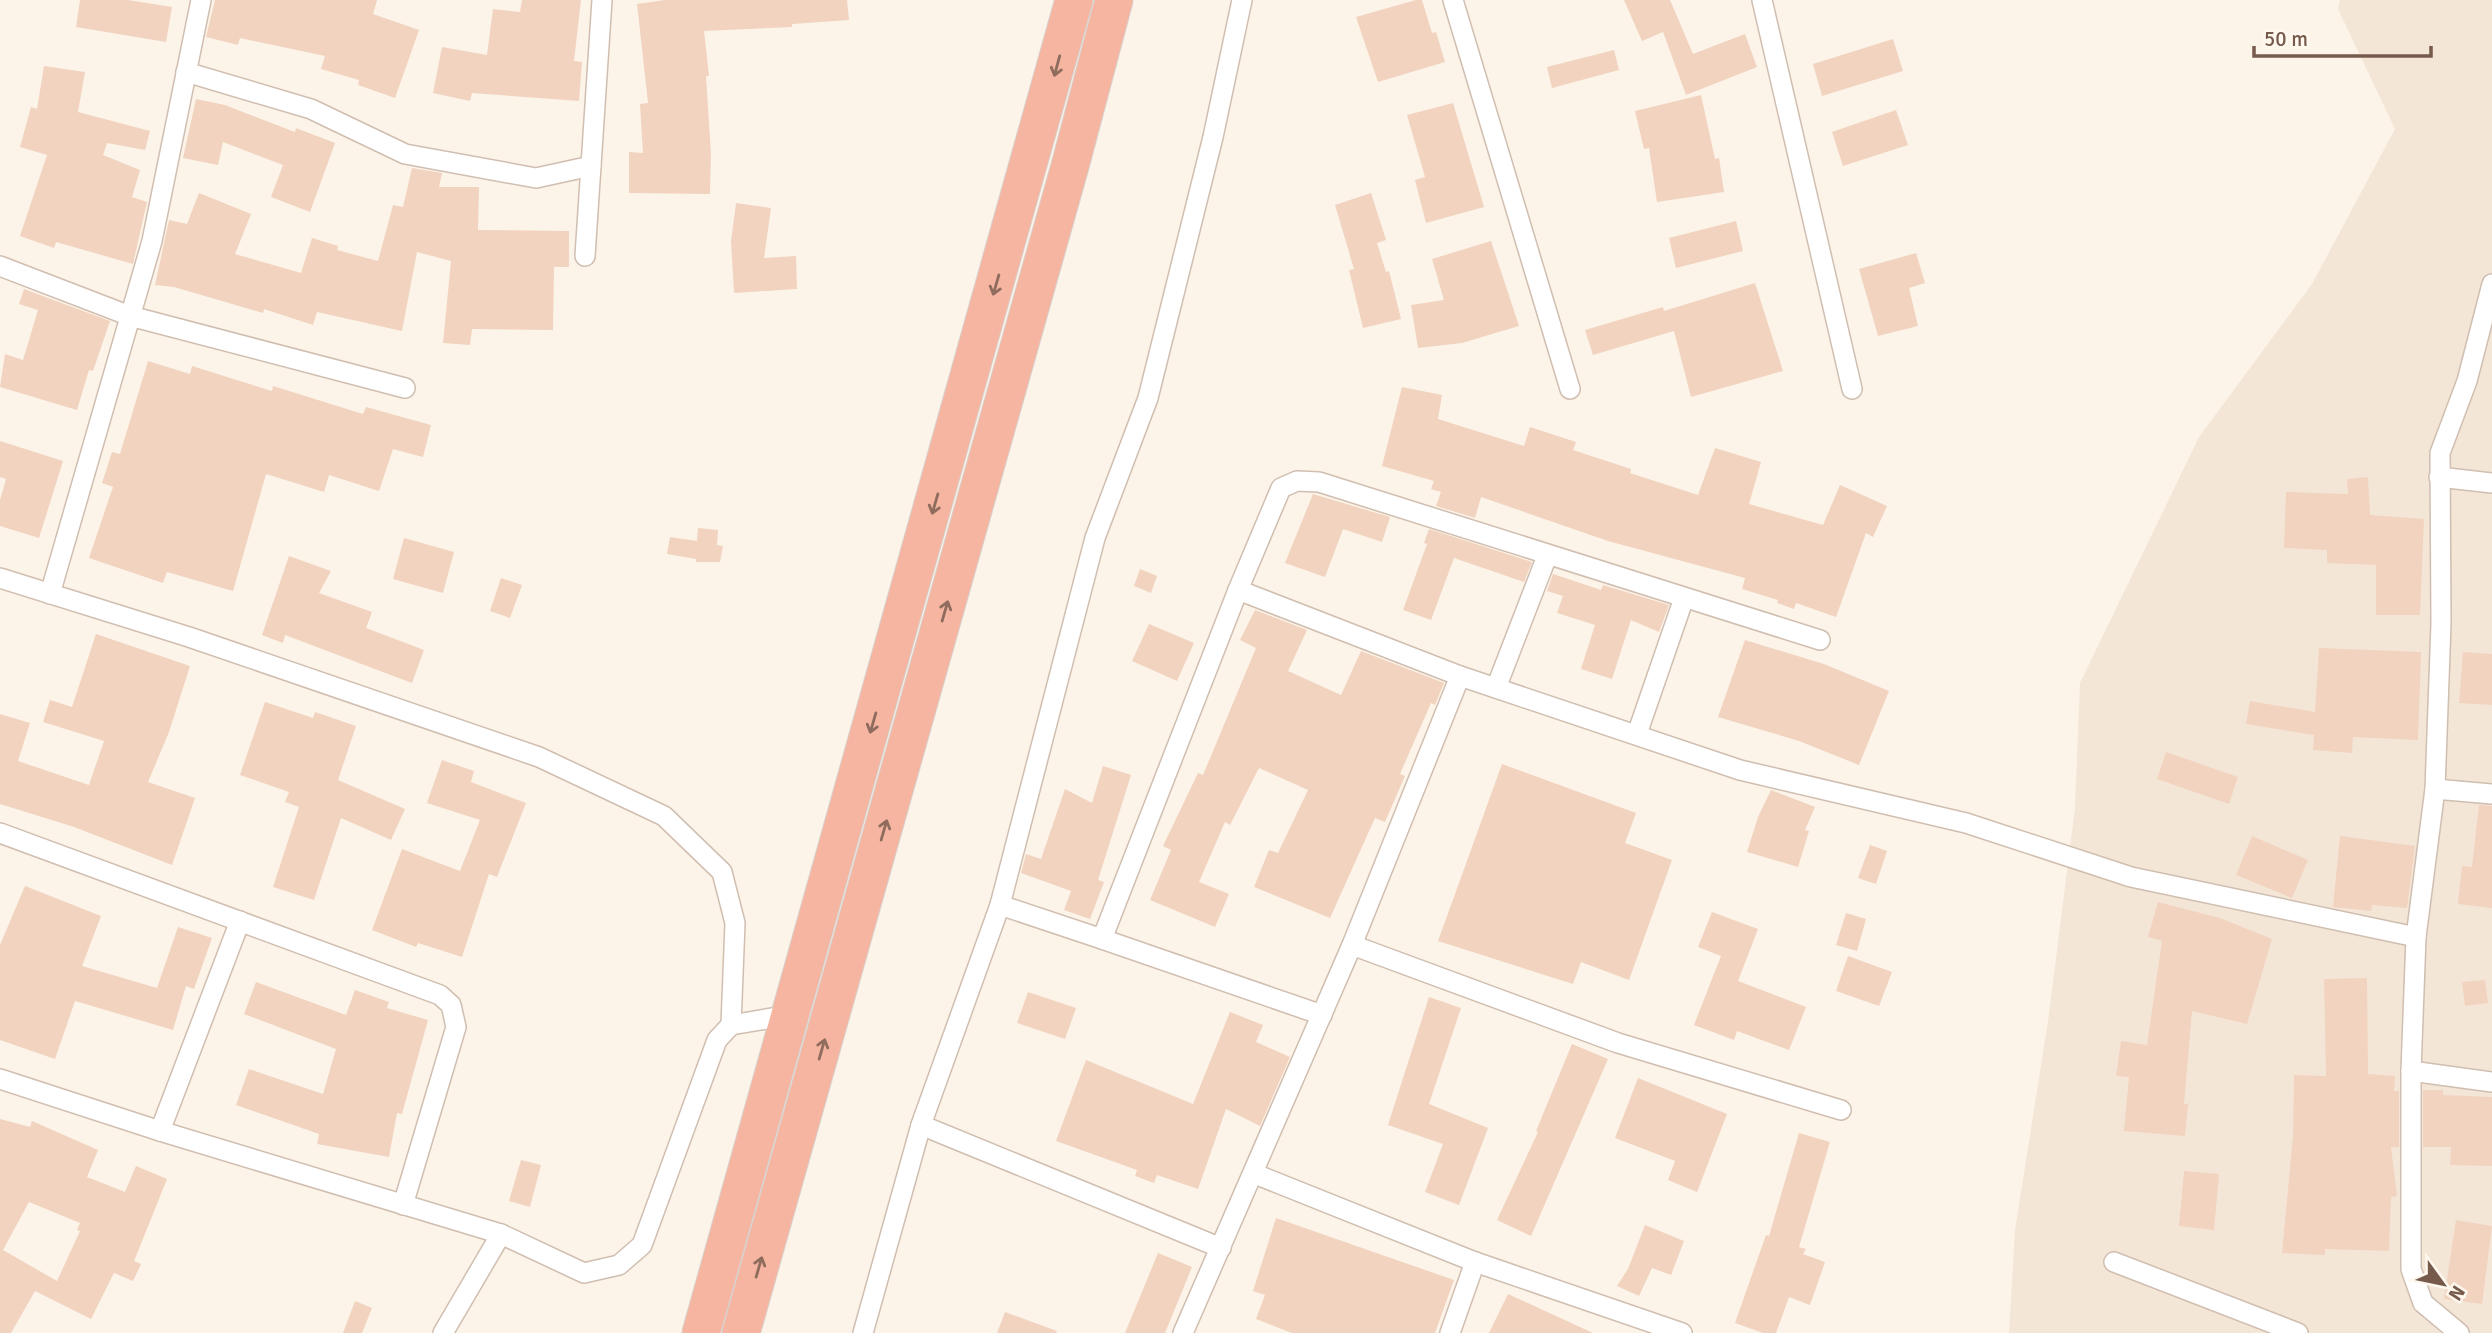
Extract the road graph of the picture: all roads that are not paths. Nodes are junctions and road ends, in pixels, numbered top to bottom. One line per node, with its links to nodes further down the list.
1 (201, 0): 8 (street)
2 (602, 0): 9 (street)
3 (1074, 0): 36 (highway, one-way to 36)
4 (1114, 0): 53 (highway, one-way to 4)
5 (1242, 0): 31 (street)
6 (1452, 0): 15 (street)
7 (1762, 0): 16 (street)
8 (186, 72): 9 (street); 13 (street)
9 (591, 166): 10 (street)
10 (585, 256)
11 (0, 267): 13 (street)
12 (2492, 284): 17 (street)
13 (130, 316): 14 (street); 22 (street)
14 (405, 388)
15 (1570, 389)
16 (1852, 389)
17 (2439, 477): 18 (street); 28 (street)
18 (2492, 482)
19 (1547, 556): 21 (street); 23 (street); 26 (street)
20 (0, 578): 22 (street)
21 (1238, 590): 25 (street); 34 (street)
22 (50, 594): 38 (street)
23 (1684, 598): 24 (street); 27 (street)
24 (1820, 640)
25 (1460, 676): 26 (street); 35 (street)
26 (1496, 688): 27 (street)
27 (1637, 734): 33 (street)
28 (2435, 789): 29 (street); 33 (street)
29 (2492, 794)
30 (0, 833): 32 (street)
31 (1000, 905): 34 (street); 43 (street)
32 (240, 920): 44 (street); 46 (street)
33 (2416, 937): 39 (street)
34 (1102, 939): 37 (street)
35 (1352, 945): 37 (street); 42 (street)
36 (790, 1015): 38 (street); 52 (highway)
37 (1322, 1015): 45 (street)
38 (731, 1025): 47 (street)
39 (2411, 1071): 41 (street); 59 (street)
40 (0, 1079): 44 (street)
41 (2492, 1082)
42 (1841, 1110)
43 (921, 1125): 48 (street); 54 (street)
44 (160, 1131): 46 (street)
45 (1255, 1174): 48 (street); 49 (street)
46 (403, 1205): 47 (street)
47 (501, 1234): 51 (street)
48 (1221, 1248): 55 (street)
49 (1475, 1262): 56 (street); 57 (street)
50 (2114, 1262): 58 (street)
51 (443, 1333)
52 (701, 1333)
53 (741, 1333)
54 (863, 1333)
55 (1183, 1333)
56 (1450, 1333)
57 (1682, 1333)
58 (2298, 1333)
59 (2459, 1333)

